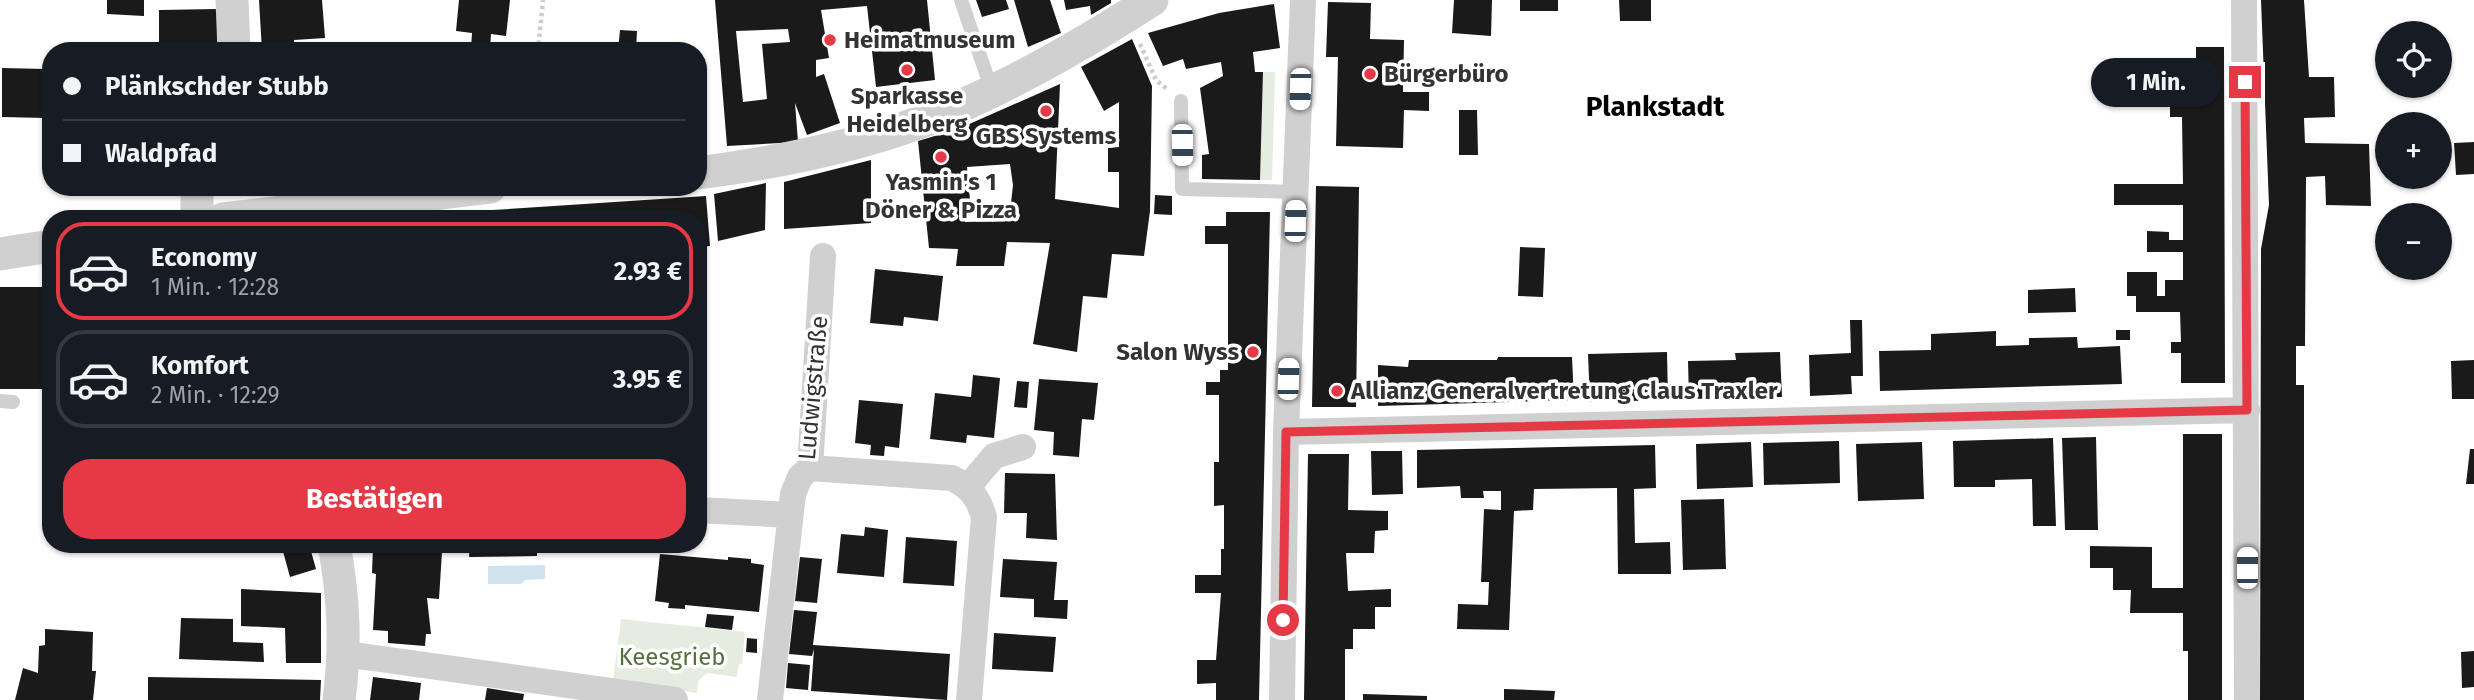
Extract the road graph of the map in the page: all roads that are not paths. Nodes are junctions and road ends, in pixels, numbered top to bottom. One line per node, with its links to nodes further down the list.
1 (232, 0): 6 (street)
2 (961, 0): 7 (lane)
3 (1303, 0): 10 (street)
4 (2245, 0): 16 (street)
5 (1136, 7): 7 (street)
6 (233, 42)
7 (992, 91): 9 (street)
8 (1181, 101): 10 (lane)
9 (707, 171)
10 (1296, 192): 17 (street)
11 (415, 196): 12 (street)
12 (298, 210)
13 (42, 247): 14 (street)
14 (0, 254)
15 (823, 256): 19 (street, Ludwigstraße)
16 (2247, 410): 17 (street); 30 (street)
17 (1286, 432): 29 (street)
18 (1023, 447): 20 (street)
19 (810, 468): 20 (street); 22 (street, Ludwigstraße)
20 (968, 486): 28 (street)
21 (707, 510): 22 (street)
22 (790, 515): 27 (street, Ludwigstraße)
23 (336, 553): 24 (street)
24 (345, 654): 25 (street); 26 (street)
25 (340, 700)
26 (675, 700)
27 (770, 700)
28 (969, 700)
29 (1282, 700)
30 (2247, 700)

